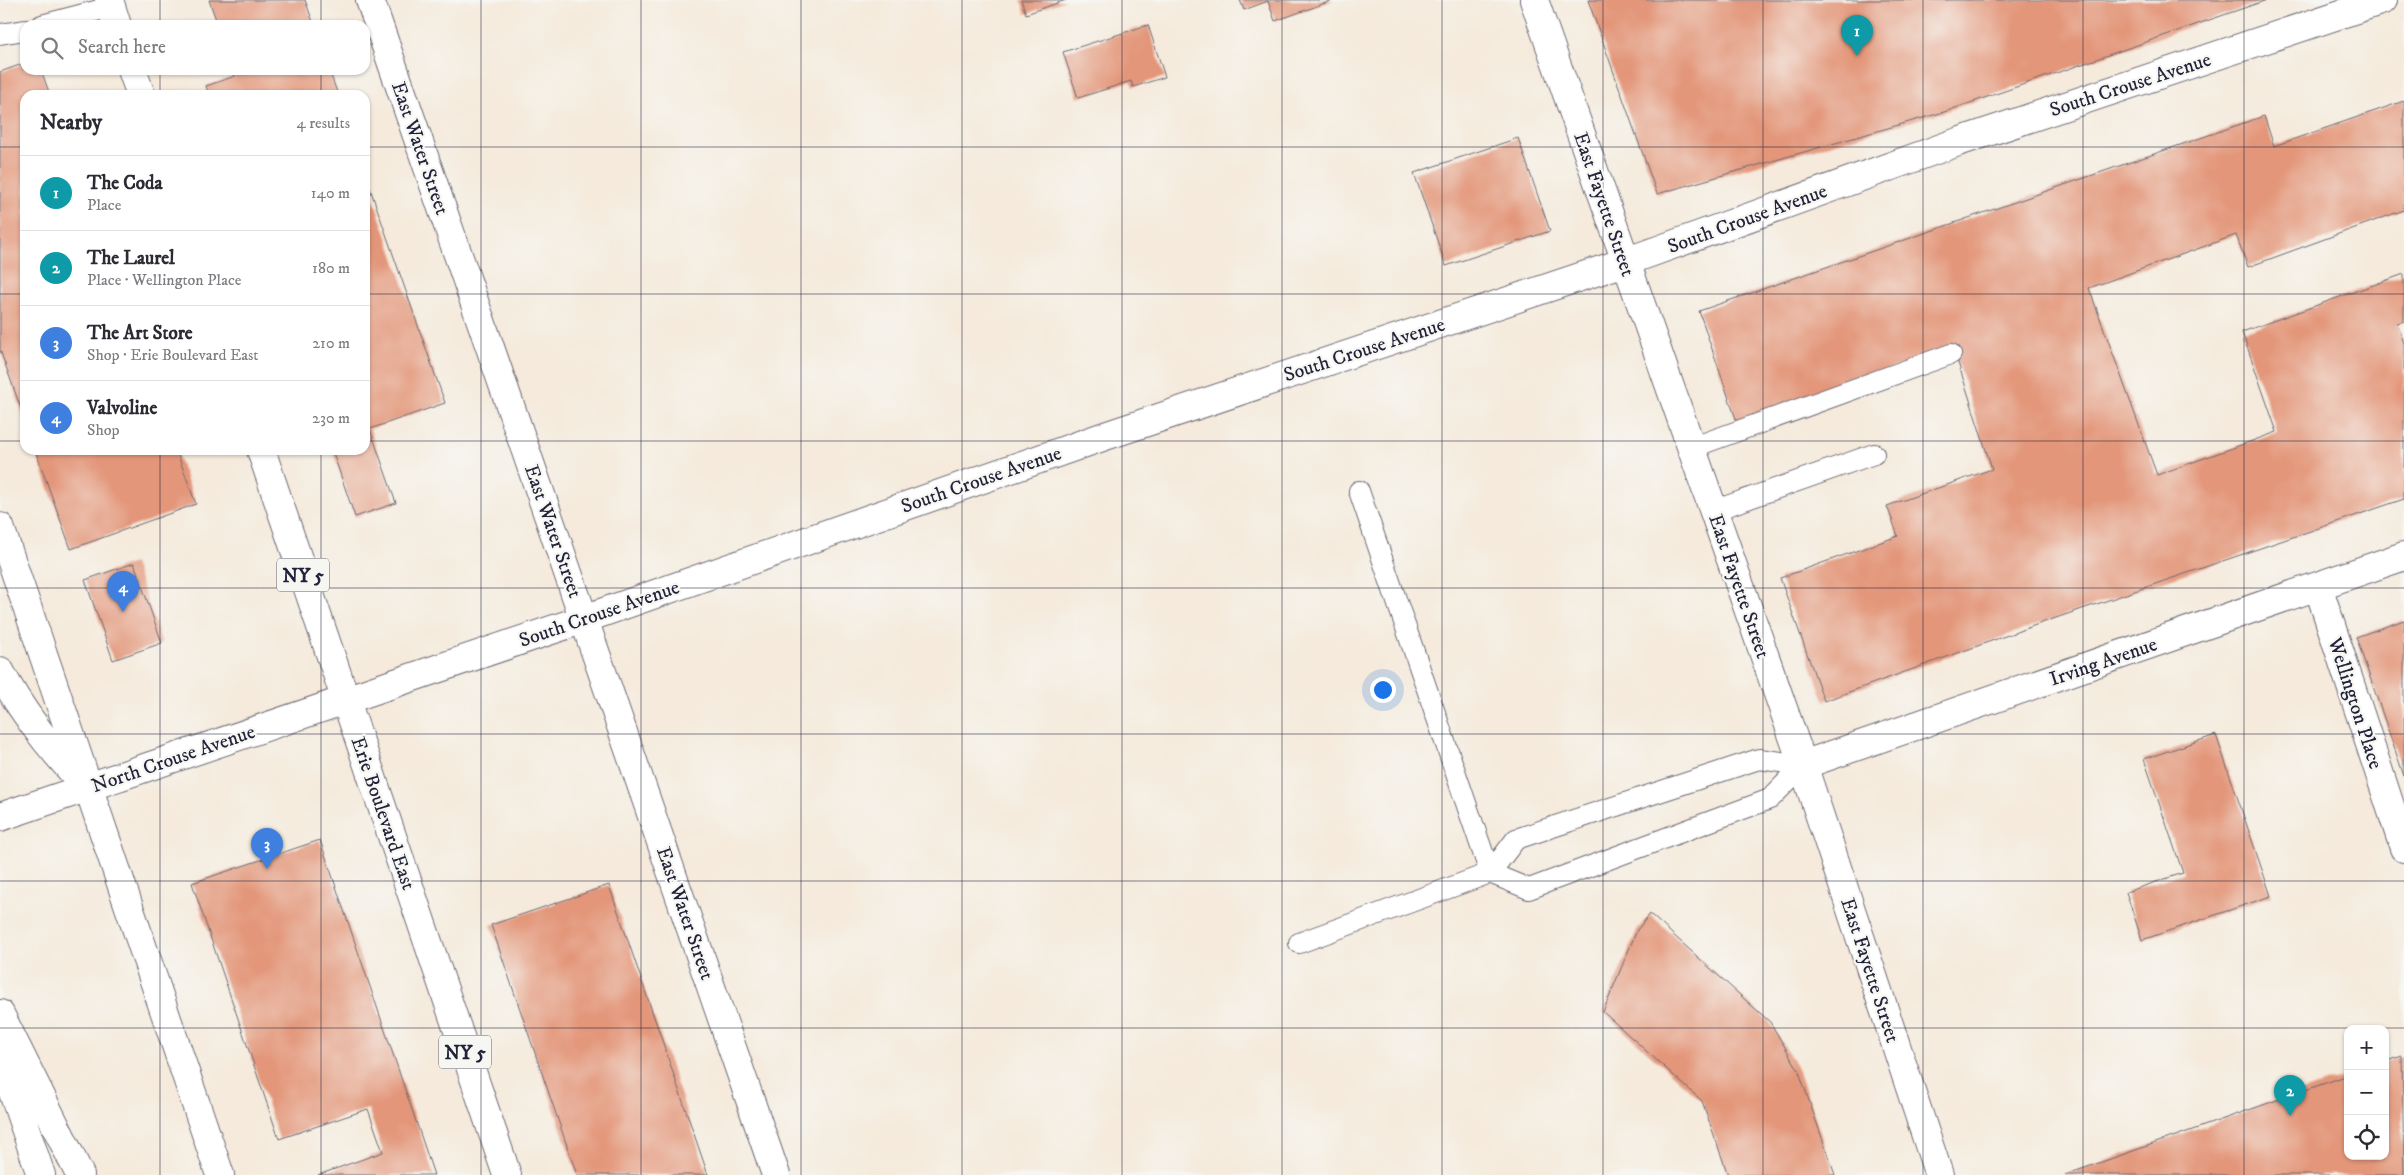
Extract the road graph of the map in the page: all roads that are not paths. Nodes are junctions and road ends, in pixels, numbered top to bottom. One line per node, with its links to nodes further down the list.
1 (370, 0): 20 (main road, East Water Street)
2 (1534, 0): 10 (main road, East Fayette Street)
3 (2383, 0): 10 (main road, South Crouse Avenue)
4 (112, 11): 5 (lane)
5 (67, 20)
6 (20, 31): 7 (lane)
7 (0, 34)
8 (134, 75): 9 (main road)
9 (139, 90)
10 (1625, 262): 12 (main road, East Fayette Street); 20 (main road, South Crouse Avenue)
11 (1951, 354): 12 (lane)
12 (1691, 448): 16 (main road, East Fayette Street)
13 (1874, 454): 16 (lane)
14 (263, 455): 22 (main road, Erie Boulevard East / NY 5)
15 (1360, 491): 27 (lane)
16 (1713, 511): 23 (main road, East Fayette Street)
17 (0, 527): 24 (main road)
18 (2404, 556): 19 (main road, Irving Avenue)
19 (2318, 586): 23 (main road, Irving Avenue); 26 (main road, Wellington Place)
20 (584, 619): 22 (main road, South Crouse Avenue); 35 (main road, East Water Street)
21 (0, 671): 24 (main road)
22 (346, 700): 24 (main road, North Crouse Avenue); 34 (main road, Erie Boulevard East / NY 5)
23 (1803, 765): 27 (lane); 27 (lane); 36 (main road, East Fayette Street)
24 (87, 788): 25 (main road, North Crouse Avenue); 33 (main road)
25 (0, 818)
26 (2404, 848)
27 (1490, 873): 28 (lane)
28 (1299, 943)
29 (0, 1014): 32 (main road)
30 (0, 1054): 31 (main road)
31 (41, 1175)
32 (80, 1175)
33 (220, 1175)
34 (507, 1175)
35 (776, 1175)
36 (1939, 1175)

